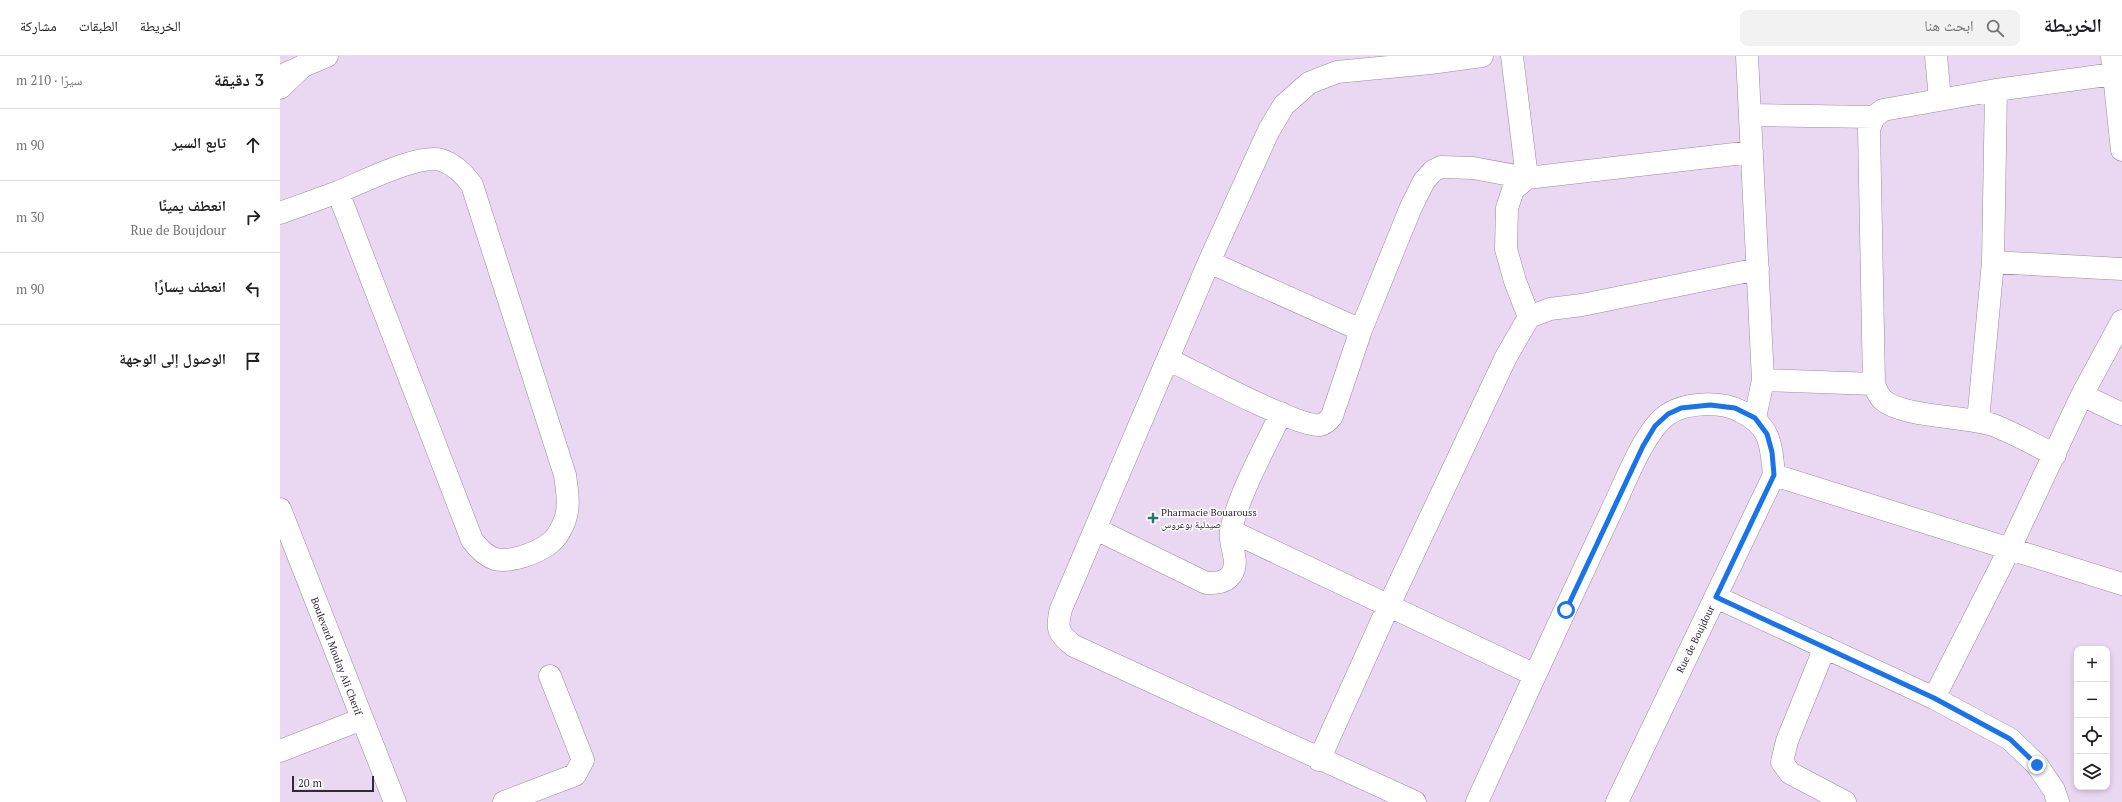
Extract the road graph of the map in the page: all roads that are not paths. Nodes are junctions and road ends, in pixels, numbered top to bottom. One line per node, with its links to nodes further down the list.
1 (327, 56): 6 (street)
2 (1482, 56): 19 (street)
3 (1512, 56): 16 (street)
4 (1747, 56): 12 (street)
5 (1936, 56): 11 (street)
6 (304, 65): 8 (street); 9 (street)
7 (2113, 65): 10 (street); 14 (street)
8 (280, 76)
9 (280, 88)
10 (1996, 90): 11 (street); 20 (street)
11 (1940, 98): 13 (street)
12 (1750, 115): 13 (street); 15 (street)
13 (1874, 117): 28 (street)
14 (2122, 150)
15 (1752, 152): 16 (street); 21 (street)
16 (1527, 178): 23 (street); 25 (street)
17 (338, 192): 17 (street); 18 (street)
18 (280, 213)
19 (1209, 262): 25 (street); 26 (street)
20 (1992, 262): 22 (street); 33 (street)
21 (1758, 269): 23 (street); 27 (street)
22 (2122, 269)
23 (1529, 317): 42 (street)
24 (2122, 321): 29 (street)
25 (1361, 330): 30 (street)
26 (1168, 359): 30 (street); 37 (street)
27 (1763, 380): 28 (street); 32 (street)
28 (1874, 384): 33 (street)
29 (2082, 395): 31 (street); 34 (street)
30 (1281, 413): 38 (street)
31 (2122, 414)
32 (1755, 418): 35 (street); 44 (street)
33 (1978, 421): 34 (street)
34 (2055, 455): 39 (street)
35 (1774, 475): 39 (street); 41 (street, Rue de Boujdour)
36 (280, 509): 47 (street, Boulevard Moulay Ali Cherif)
37 (1096, 529): 38 (street); 49 (street)
38 (1231, 531): 42 (street)
39 (2010, 548): 40 (street); 46 (street)
40 (2122, 584)
41 (1716, 597): 43 (street); 54 (street, Rue de Boujdour)
42 (1389, 605): 44 (street); 49 (street)
43 (1825, 647): 46 (street); 55 (street)
44 (1535, 675): 53 (street)
45 (550, 676): 51 (street)
46 (1934, 698): 56 (street)
47 (362, 719): 48 (street); 50 (street, Boulevard Moulay Ali Cherif)
48 (280, 751)
49 (1319, 760): 52 (street)
50 (396, 802)
51 (504, 802)
52 (1414, 802)
53 (1477, 802)
54 (1617, 802)
55 (1845, 802)
56 (2058, 802)

